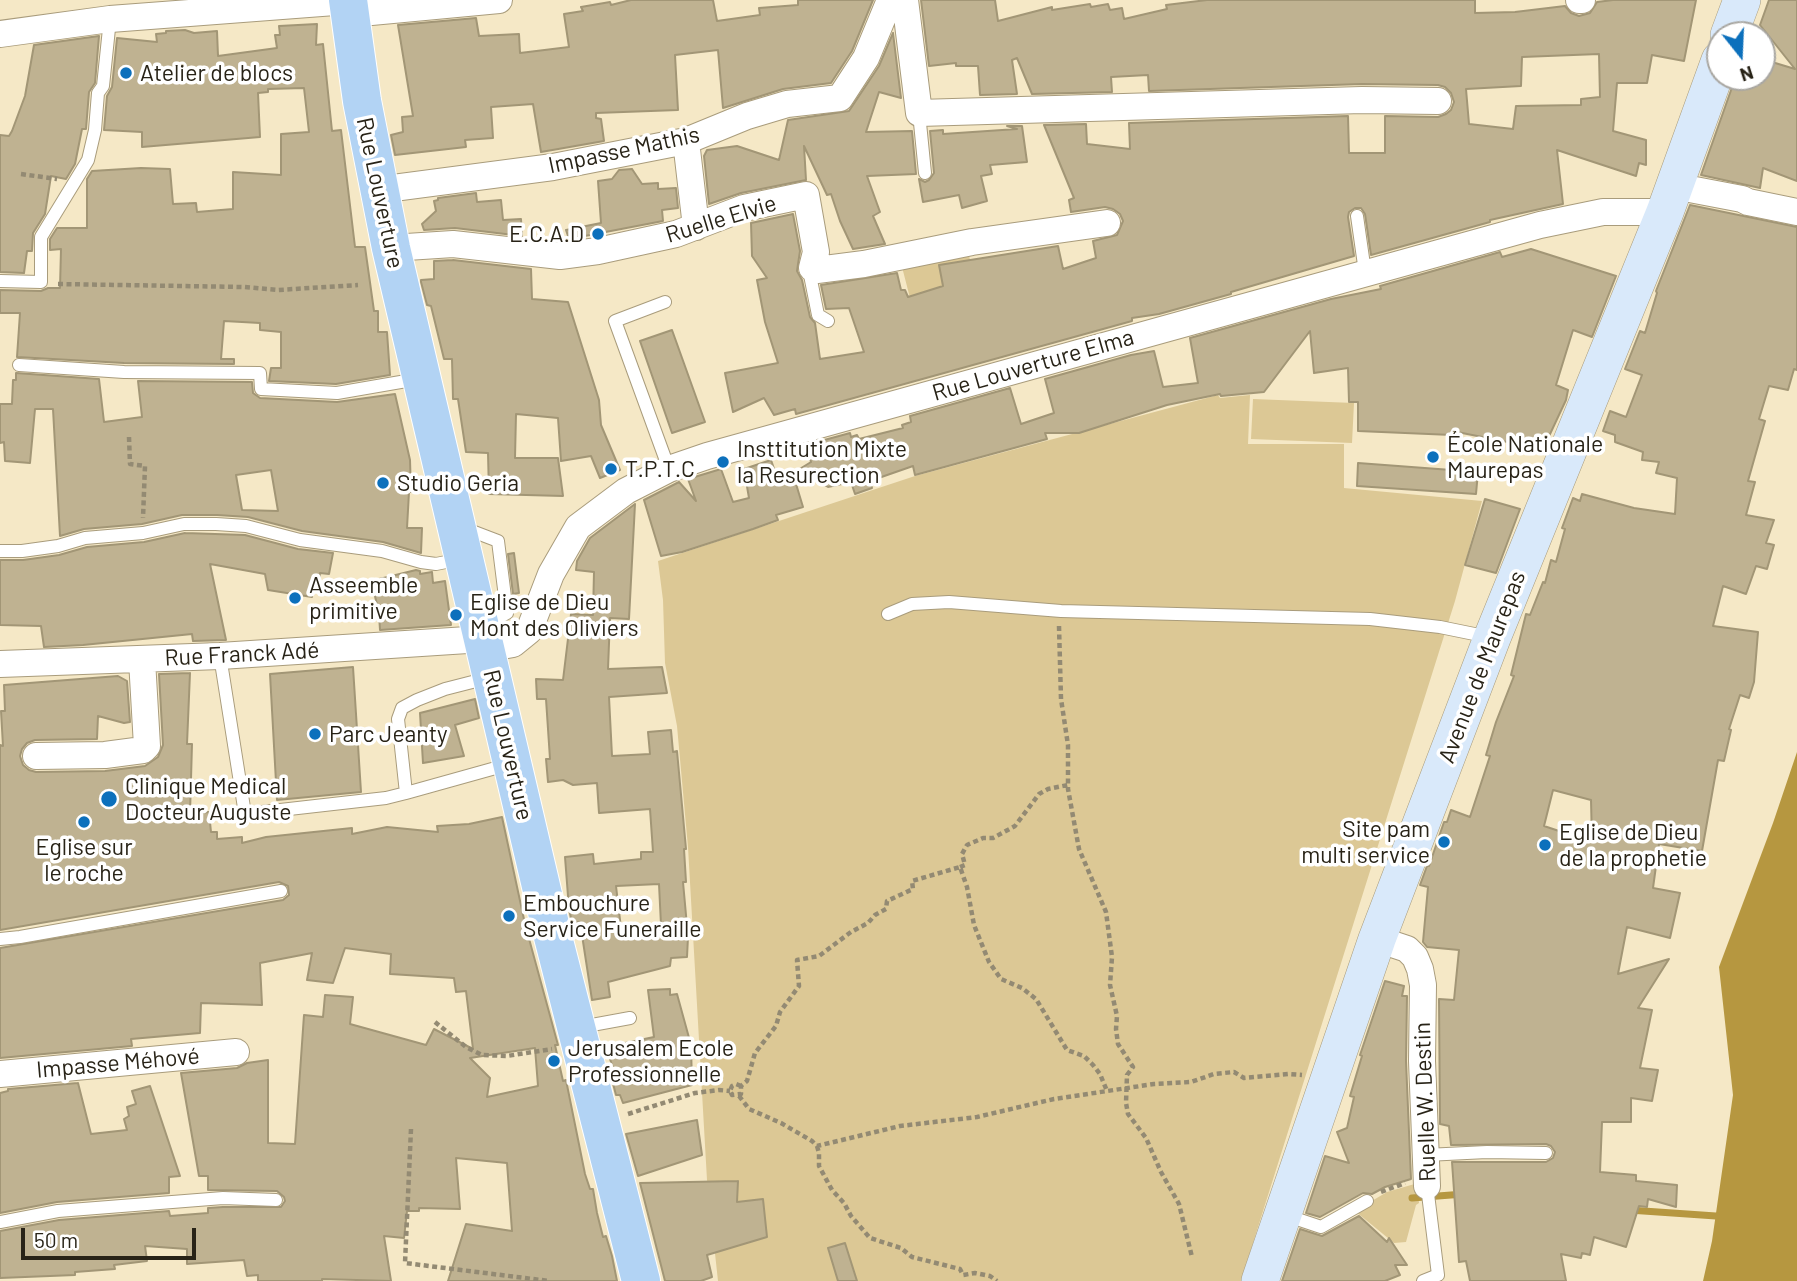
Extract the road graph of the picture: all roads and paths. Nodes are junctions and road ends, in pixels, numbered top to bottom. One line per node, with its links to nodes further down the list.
1 (499, 0): 5 (street)
2 (890, 0): 12 (street, Impasse Mathis)
3 (905, 0): 11 (street)
4 (1740, 0): 7 (street)
5 (349, 5): 6 (street); 16 (main road, Rue Louverture)
6 (110, 19): 8 (street); 15 (lane)
7 (1733, 21)
8 (0, 34)
9 (1709, 91): 17 (street, Avenue de Maurepas)
10 (1438, 101): 11 (street)
11 (919, 113): 13 (lane)
12 (686, 141): 16 (street, Impasse Mathis); 21 (street)
13 (925, 173)
14 (21, 174): 15 (path)
15 (75, 182): 26 (lane)
16 (378, 190): 22 (main road, Rue Louverture)
17 (1669, 199): 18 (street, Rue Louverture Elma); 24 (street, Rue Louverture Elma); 39 (street, Avenue de Maurepas)
18 (1797, 212)
19 (1357, 216): 24 (lane)
20 (1107, 223): 23 (street)
21 (696, 227): 22 (street, Ruelle Elvie); 23 (street, Ruelle Elvie)
22 (391, 248): 31 (main road, Rue Louverture)
23 (813, 268): 29 (lane)
24 (1365, 272): 33 (street, Rue Louverture Elma)
25 (0, 281): 26 (lane)
26 (41, 282): 27 (path)
27 (358, 285)
28 (665, 302): 33 (lane)
29 (828, 321)
30 (19, 365): 31 (lane)
31 (421, 378): 35 (main road, Rue Louverture)
32 (129, 437): 34 (path)
33 (669, 469): 40 (street, Rue Louverture Elma)
34 (143, 533): 35 (lane); 36 (lane)
35 (460, 542): 40 (main road, Rue Louverture)
36 (0, 551)
37 (1061, 611): 38 (lane); 39 (lane); 46 (path)
38 (888, 614)
39 (1492, 638): 51 (street, Avenue de Maurepas)
40 (477, 646): 41 (street, Rue Franck Adé); 45 (main road, Rue Louverture); 47 (lane)
41 (220, 656): 42 (street, Rue Franck Adé); 47 (lane)
42 (142, 660): 43 (street, Rue Franck Adé); 44 (street)
43 (0, 664)
44 (36, 756)
45 (512, 764): 47 (lane); 54 (main road, Rue Louverture)
46 (1068, 785): 48 (path); 59 (path)
47 (406, 793)
48 (960, 867): 58 (path); 61 (path)
49 (281, 891): 50 (lane)
50 (0, 939)
51 (1377, 939): 57 (street, Avenue de Maurepas); 67 (street, Ruelle W. Destin)
52 (630, 1018): 54 (lane)
53 (435, 1022): 54 (path)
54 (579, 1036): 63 (main road, Rue Louverture)
55 (236, 1052): 56 (street, Impasse Méhové)
56 (0, 1074)
57 (1329, 1081): 59 (path); 70 (street, Avenue de Maurepas)
58 (741, 1086): 60 (path); 62 (path)
59 (1126, 1088): 61 (path); 72 (path)
60 (730, 1091): 62 (path); 63 (path)
61 (1107, 1091): 65 (path)
62 (739, 1096): 65 (path)
63 (601, 1123): 75 (main road, Rue Louverture)
64 (411, 1129): 74 (path)
65 (817, 1146): 76 (path)
66 (1546, 1153): 67 (lane)
67 (1427, 1180): 69 (path); 73 (lane, Ruelle W. Destin)
68 (276, 1200): 71 (lane)
69 (1367, 1201): 70 (lane)
70 (1283, 1214): 77 (street, Avenue de Maurepas)
71 (0, 1222)
72 (1192, 1257)
73 (1438, 1278): 78 (lane, Ruelle W. Destin)
74 (549, 1281)
75 (641, 1281)
76 (997, 1281)
77 (1260, 1281)
78 (1423, 1281)

